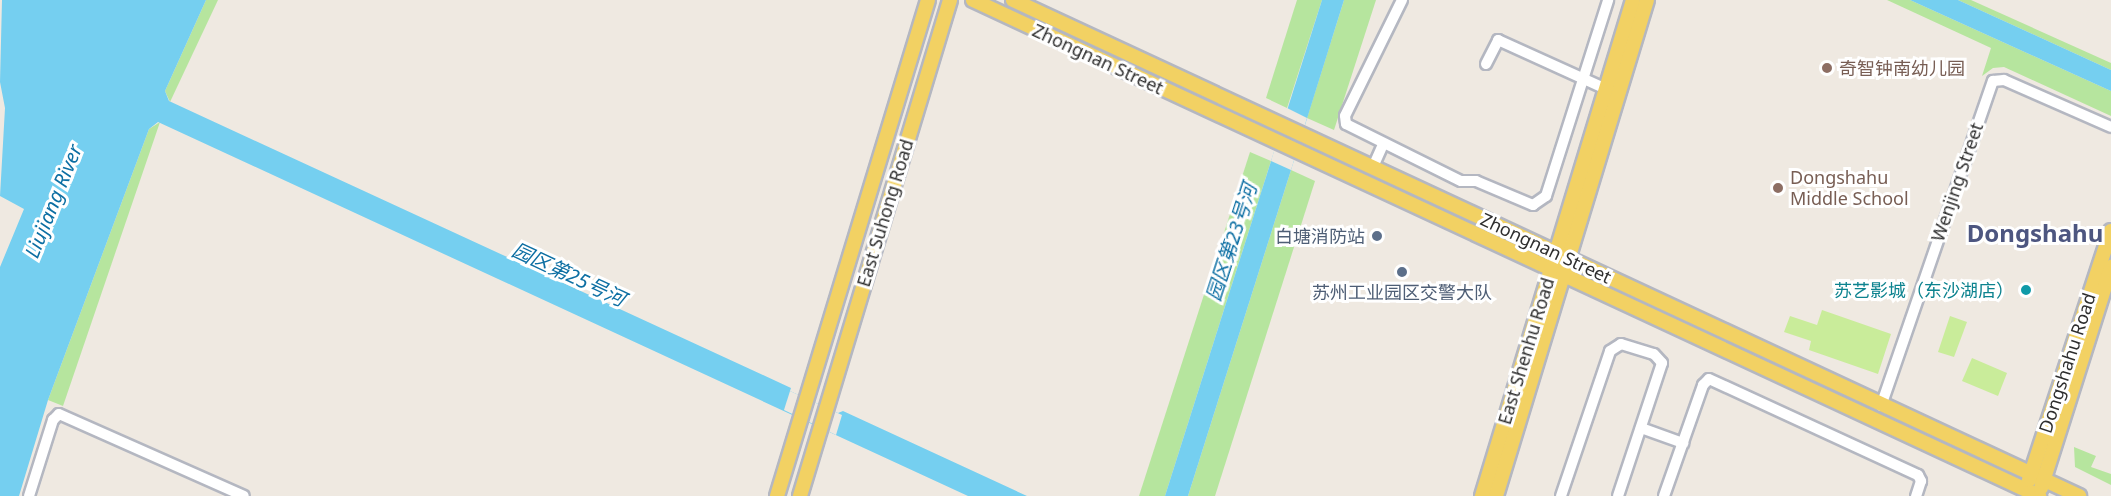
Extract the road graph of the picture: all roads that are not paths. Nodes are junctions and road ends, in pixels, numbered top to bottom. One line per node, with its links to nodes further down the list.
1 (928, 0): 26 (main road, East Suhong Road)
2 (950, 0): 27 (main road, East Suhong Road)
3 (974, 0): 18 (main road, Zhongnan Street)
4 (1013, 0): 14 (main road, Zhongnan Street)
5 (1402, 0): 13 (street)
6 (1608, 0): 10 (street)
7 (1634, 0): 11 (main road, East Shenhu Road)
8 (1647, 0): 16 (main road, East Shenhu Road)
9 (1486, 64): 10 (street)
10 (1581, 80): 11 (street); 13 (street)
11 (1606, 89): 16 (main road, East Shenhu Road)
12 (2111, 127): 19 (street, Wenjing Street)
13 (1383, 145): 14 (street)
14 (1373, 167): 16 (main road, Zhongnan Street)
15 (2111, 231): 22 (main road, Dongshahu Road)
16 (1562, 254): 18 (main road, East Shenhu Road); 19 (main road, Zhongnan Street)
17 (2111, 267): 22 (main road, Dongshahu Road)
18 (1557, 272): 23 (main road, Zhongnan Street); 28 (main road, East Shenhu Road); 29 (main road, East Shenhu Road)
19 (1881, 406): 22 (main road, Zhongnan Street)
20 (1641, 428): 21 (street); 30 (street); 31 (street)
21 (1683, 443): 32 (street); 33 (street)
22 (2037, 477): 23 (main road, Dongshahu Road); 34 (main road, Zhongnan Street)
23 (2033, 495)
24 (28, 496): 25 (street)
25 (244, 496)
26 (777, 496)
27 (800, 496)
28 (1482, 496)
29 (1496, 496)
30 (1560, 496)
31 (1617, 496)
32 (1664, 496)
33 (1916, 496)
34 (2079, 496)

